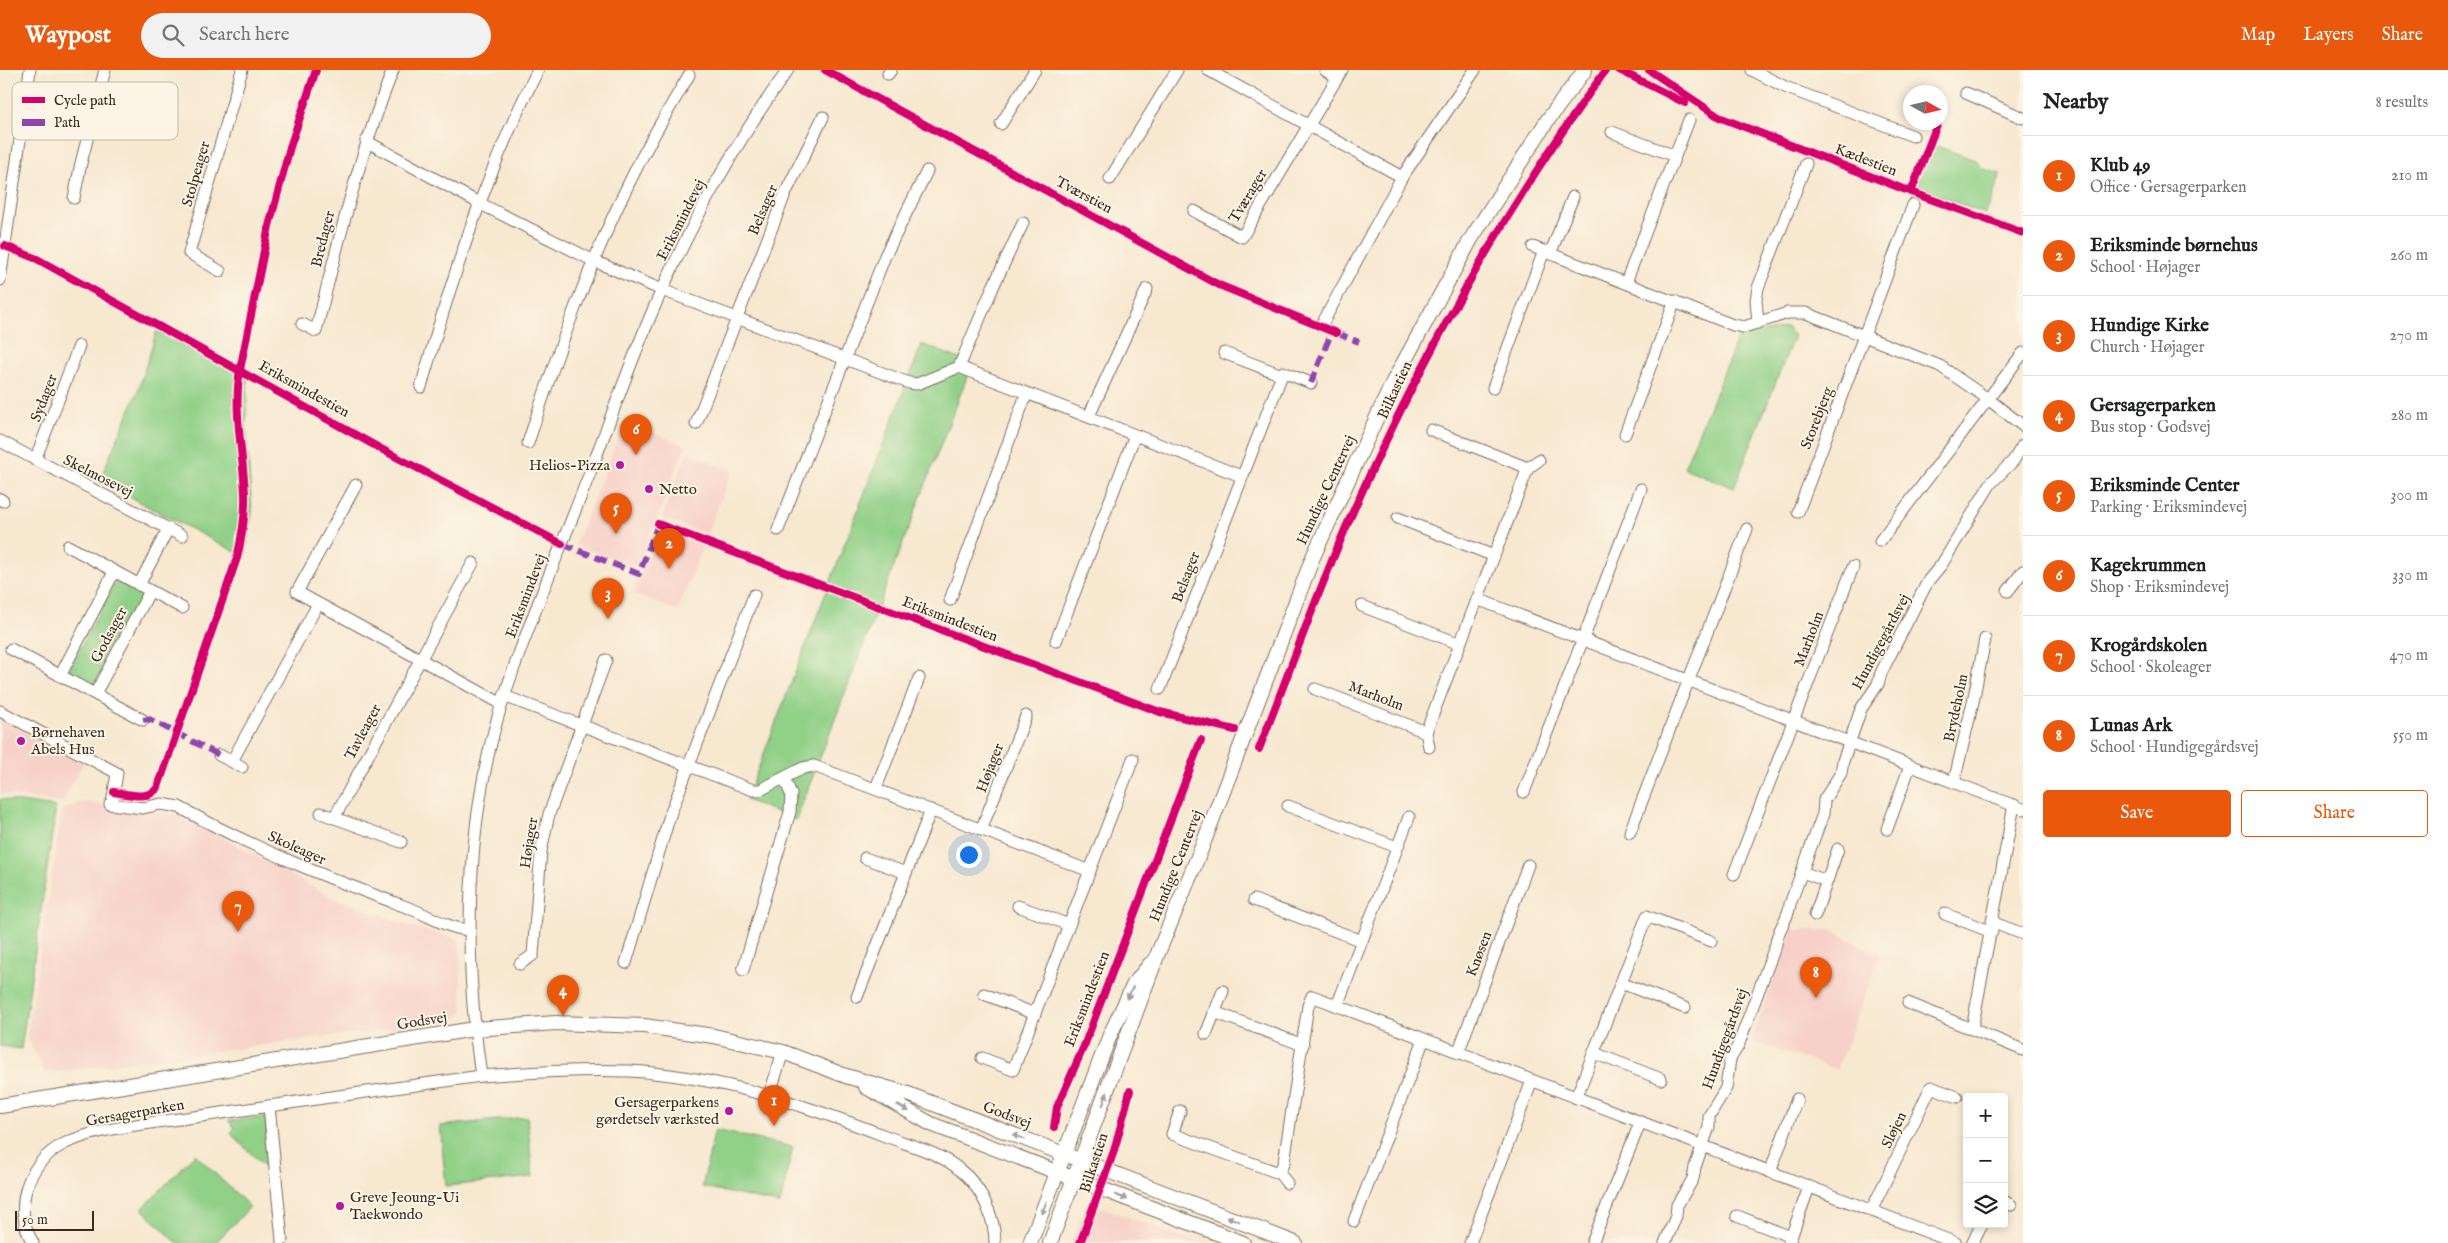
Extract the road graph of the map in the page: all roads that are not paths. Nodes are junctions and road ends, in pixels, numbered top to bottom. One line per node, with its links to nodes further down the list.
1 (242, 70): 39 (street, Stolpeager)
2 (392, 70): 24 (street, Bredager)
3 (538, 70): 33 (street)
4 (788, 70): 43 (street, Eriksmindevej)
5 (1035, 70): 18 (street)
6 (1177, 70): 29 (street)
7 (1208, 70): 19 (street)
8 (1325, 70): 13 (street, Tværager)
9 (1476, 70): 28 (street)
10 (1585, 70): 157 (street, Hundige Centervej)
11 (1752, 70): 21 (street)
12 (689, 74): 38 (street)
13 (1340, 74): 19 (street, Tværager)
14 (1966, 93): 16 (street)
15 (823, 117): 45 (street, Belsager)
16 (2023, 118)
17 (1689, 120): 25 (street)
18 (1001, 124)
19 (1308, 125): 28 (street); 35 (street, Tværager)
20 (1612, 132): 25 (street)
21 (1913, 136)
22 (16, 140): 30 (street)
23 (87, 140): 32 (street)
24 (366, 142): 33 (street); 46 (street, Bredager)
25 (1675, 156): 41 (street)
26 (1806, 164): 47 (street)
27 (926, 171): 53 (street)
28 (1402, 177): 48 (street)
29 (1110, 180)
30 (6, 193): 40 (street)
31 (1572, 197): 37 (street)
32 (74, 198)
33 (479, 203): 38 (street); 57 (street)
34 (1913, 205): 49 (street, Storebjerg)
35 (1194, 212)
36 (1023, 224): 54 (street)
37 (1542, 250): 41 (street); 58 (street)
38 (594, 262): 43 (street); 68 (street)
39 (220, 271)
40 (0, 280)
41 (1626, 282): 44 (street)
42 (1146, 289): 61 (street)
43 (662, 290): 45 (street); 111 (street, Eriksmindevej)
44 (1675, 301): 47 (street); 66 (street)
45 (735, 317): 53 (street); 62 (street, Belsager)
46 (302, 324)
47 (1758, 324): 49 (street)
48 (1321, 326)
49 (1864, 336): 60 (street); 76 (street, Storebjerg)
50 (80, 346): 70 (street, Sydager)
51 (1224, 353): 55 (street)
52 (2023, 353): 60 (street)
53 (846, 360): 54 (street); 80 (street)
54 (959, 368): 59 (street)
55 (1282, 375): 56 (street); 73 (street, Belsager)
56 (1311, 383)
57 (421, 387)
58 (1492, 388)
59 (1026, 395): 61 (street); 94 (street)
60 (1988, 399): 63 (street); 82 (street)
61 (1089, 416): 65 (street)
62 (696, 424)
63 (2023, 426)
64 (1430, 430): 72 (street)
65 (1135, 434): 73 (street); 100 (street)
66 (1625, 434)
67 (0, 441): 70 (street, Skelmosevej)
68 (528, 443)
69 (2023, 445): 118 (street, Hundigegårdsvej)
70 (35, 460): 79 (street, Skelmosevej)
71 (1538, 460): 72 (street)
72 (1528, 468): 84 (street)
73 (1241, 476): 108 (street, Belsager)
74 (356, 484): 95 (street)
75 (1641, 489): 99 (street)
76 (1798, 512)
77 (1398, 518): 84 (street)
78 (1747, 528): 107 (street)
79 (168, 529): 81 (street, Skelmosevej); 89 (street)
80 (778, 530)
81 (182, 536)
82 (1880, 541)
83 (68, 546): 88 (street)
84 (1494, 556): 93 (street)
85 (473, 563): 103 (street, Tavleager)
86 (1853, 567): 115 (street, Marholm)
87 (2023, 571): 91 (street)
88 (114, 572): 89 (street); 105 (street, Godsager)
89 (139, 585): 90 (street)
90 (150, 590): 97 (street); 110 (street, Godsager)
91 (2008, 591)
92 (754, 595): 122 (street)
93 (1477, 599): 99 (street); 101 (street)
94 (950, 600)
95 (318, 604): 103 (street); 120 (street)
96 (1362, 606): 101 (street)
97 (182, 608)
98 (1985, 639): 125 (street, Brydeholm)
99 (1583, 640): 107 (street); 127 (street)
100 (1056, 641)
101 (1460, 644): 117 (street)
102 (11, 649): 105 (street)
103 (419, 660): 111 (street); 133 (street, Tavleager)
104 (606, 660): 116 (street, Højager)
105 (60, 676): 110 (street)
106 (919, 678): 126 (street)
107 (1688, 681): 115 (street); 136 (street)
108 (1160, 689)
109 (1315, 689): 117 (street, Marholm)
110 (94, 694): 114 (street)
111 (503, 700): 116 (street); 153 (street, Eriksmindevej)
112 (0, 711): 153 (street, Skoleager)
113 (1026, 716): 135 (street, Højager)
114 (143, 720)
115 (1793, 722): 118 (street); 145 (street, Marholm)
116 (581, 724): 122 (street); 159 (street, Højager)
117 (1426, 732): 119 (street)
118 (1849, 743): 123 (street); 143 (street, Hundigegårdsvej)
119 (1429, 747)
120 (219, 755)
121 (1133, 759): 142 (street)
122 (688, 766): 124 (street); 158 (street)
123 (1910, 766): 125 (street); 134 (street)
124 (784, 778): 126 (street); 160 (street)
125 (1954, 782): 129 (street)
126 (876, 788): 130 (street)
127 (1524, 792)
128 (1288, 806): 138 (street)
129 (2019, 807): 152 (street)
130 (931, 810): 135 (street); 144 (street)
131 (321, 813): 133 (street)
132 (1409, 817): 138 (street)
133 (334, 818): 137 (street)
134 (1887, 829)
135 (981, 830): 142 (street)
136 (1630, 832)
137 (401, 842)
138 (1397, 847): 155 (street)
139 (1838, 849): 146 (street)
140 (865, 858): 144 (street)
141 (1528, 865): 177 (street, Knøsen)
142 (1090, 871): 151 (street)
143 (1802, 872): 146 (street); 192 (street, Hundigegårdsvej)
144 (906, 873): 164 (street)
145 (1734, 874)
146 (1827, 881): 150 (street)
147 (1254, 900): 155 (street)
148 (1018, 906): 151 (street)
149 (1945, 914): 152 (street)
150 (1815, 915)
151 (1069, 925): 169 (street)
152 (1993, 927): 154 (street); 171 (street)
153 (469, 930): 170 (street, Eriksmindevej)
154 (2023, 934)
155 (1362, 941): 166 (street)
156 (1711, 941): 161 (street)
157 (1158, 953): 193 (street, Hundige Centervej, one-way to 193); 194 (street, Hundige Centervej, one-way to 157)
158 (626, 963)
159 (520, 964)
160 (743, 970)
161 (1621, 983): 167 (street); 178 (street)
162 (1223, 991): 168 (street)
163 (984, 994): 169 (street)
164 (857, 997)
165 (1908, 1003): 171 (street)
166 (1337, 1006): 173 (street); 174 (street)
167 (1685, 1008)
168 (1214, 1012): 172 (street); 174 (street)
169 (1035, 1014): 179 (street)
170 (474, 1029): 176 (street, Godsvej); 180 (street); 188 (street, Godsvej)
171 (1972, 1029): 175 (street)
172 (1206, 1034)
173 (1424, 1039): 177 (street); 203 (street)
174 (1303, 1045): 197 (street)
175 (2023, 1050)
176 (783, 1052): 181 (street, Godsvej); 184 (street)
177 (1458, 1053): 183 (street)
178 (1594, 1053): 182 (street); 186 (street)
179 (982, 1058)
180 (481, 1076): 184 (street, Gersagerparken); 189 (street, Gersagerparken)
181 (846, 1076): 193 (street, Godsvej, one-way to 181); 196 (street, Godsvej, one-way to 196)
182 (1661, 1079)
183 (1532, 1081): 186 (street); 213 (street)
184 (769, 1096): 208 (street, Gersagerparken)
185 (1957, 1097): 201 (street, Sløjen)
186 (1576, 1098): 191 (street)
187 (1797, 1099): 195 (street)
188 (0, 1106)
189 (268, 1106): 205 (street); 207 (street, Gersagerparken)
190 (1180, 1111): 197 (street)
191 (1640, 1123): 192 (street); 214 (street)
192 (1702, 1147): 195 (street); 215 (street, Hundigegårdsvej)
193 (1064, 1154): 194 (street, Godsvej); 196 (street, Hundige Centervej)
194 (1082, 1161): 198 (street, Hundige Centervej); 212 (street, Godsvej, one-way to 194)
195 (1770, 1172): 200 (street)
196 (1058, 1173): 198 (street, Godsvej); 209 (street, Hundige Centervej, one-way to 209)
197 (1280, 1173): 199 (street)
198 (1075, 1179): 210 (street, Hundige Centervej); 211 (street, Godsvej, one-way to 211)
199 (1287, 1183)
200 (1809, 1187): 201 (street); 206 (street)
201 (1871, 1211): 216 (street)
202 (1737, 1216): 206 (street)
203 (1354, 1221)
204 (1980, 1228): 217 (street)
205 (282, 1240)
206 (1790, 1240)
207 (33, 1243)
208 (994, 1243)
209 (1030, 1243)
210 (1050, 1243)
211 (1243, 1243)
212 (1295, 1243)
213 (1470, 1243)
214 (1592, 1243)
215 (1666, 1243)
216 (1956, 1243)
217 (1972, 1243)

